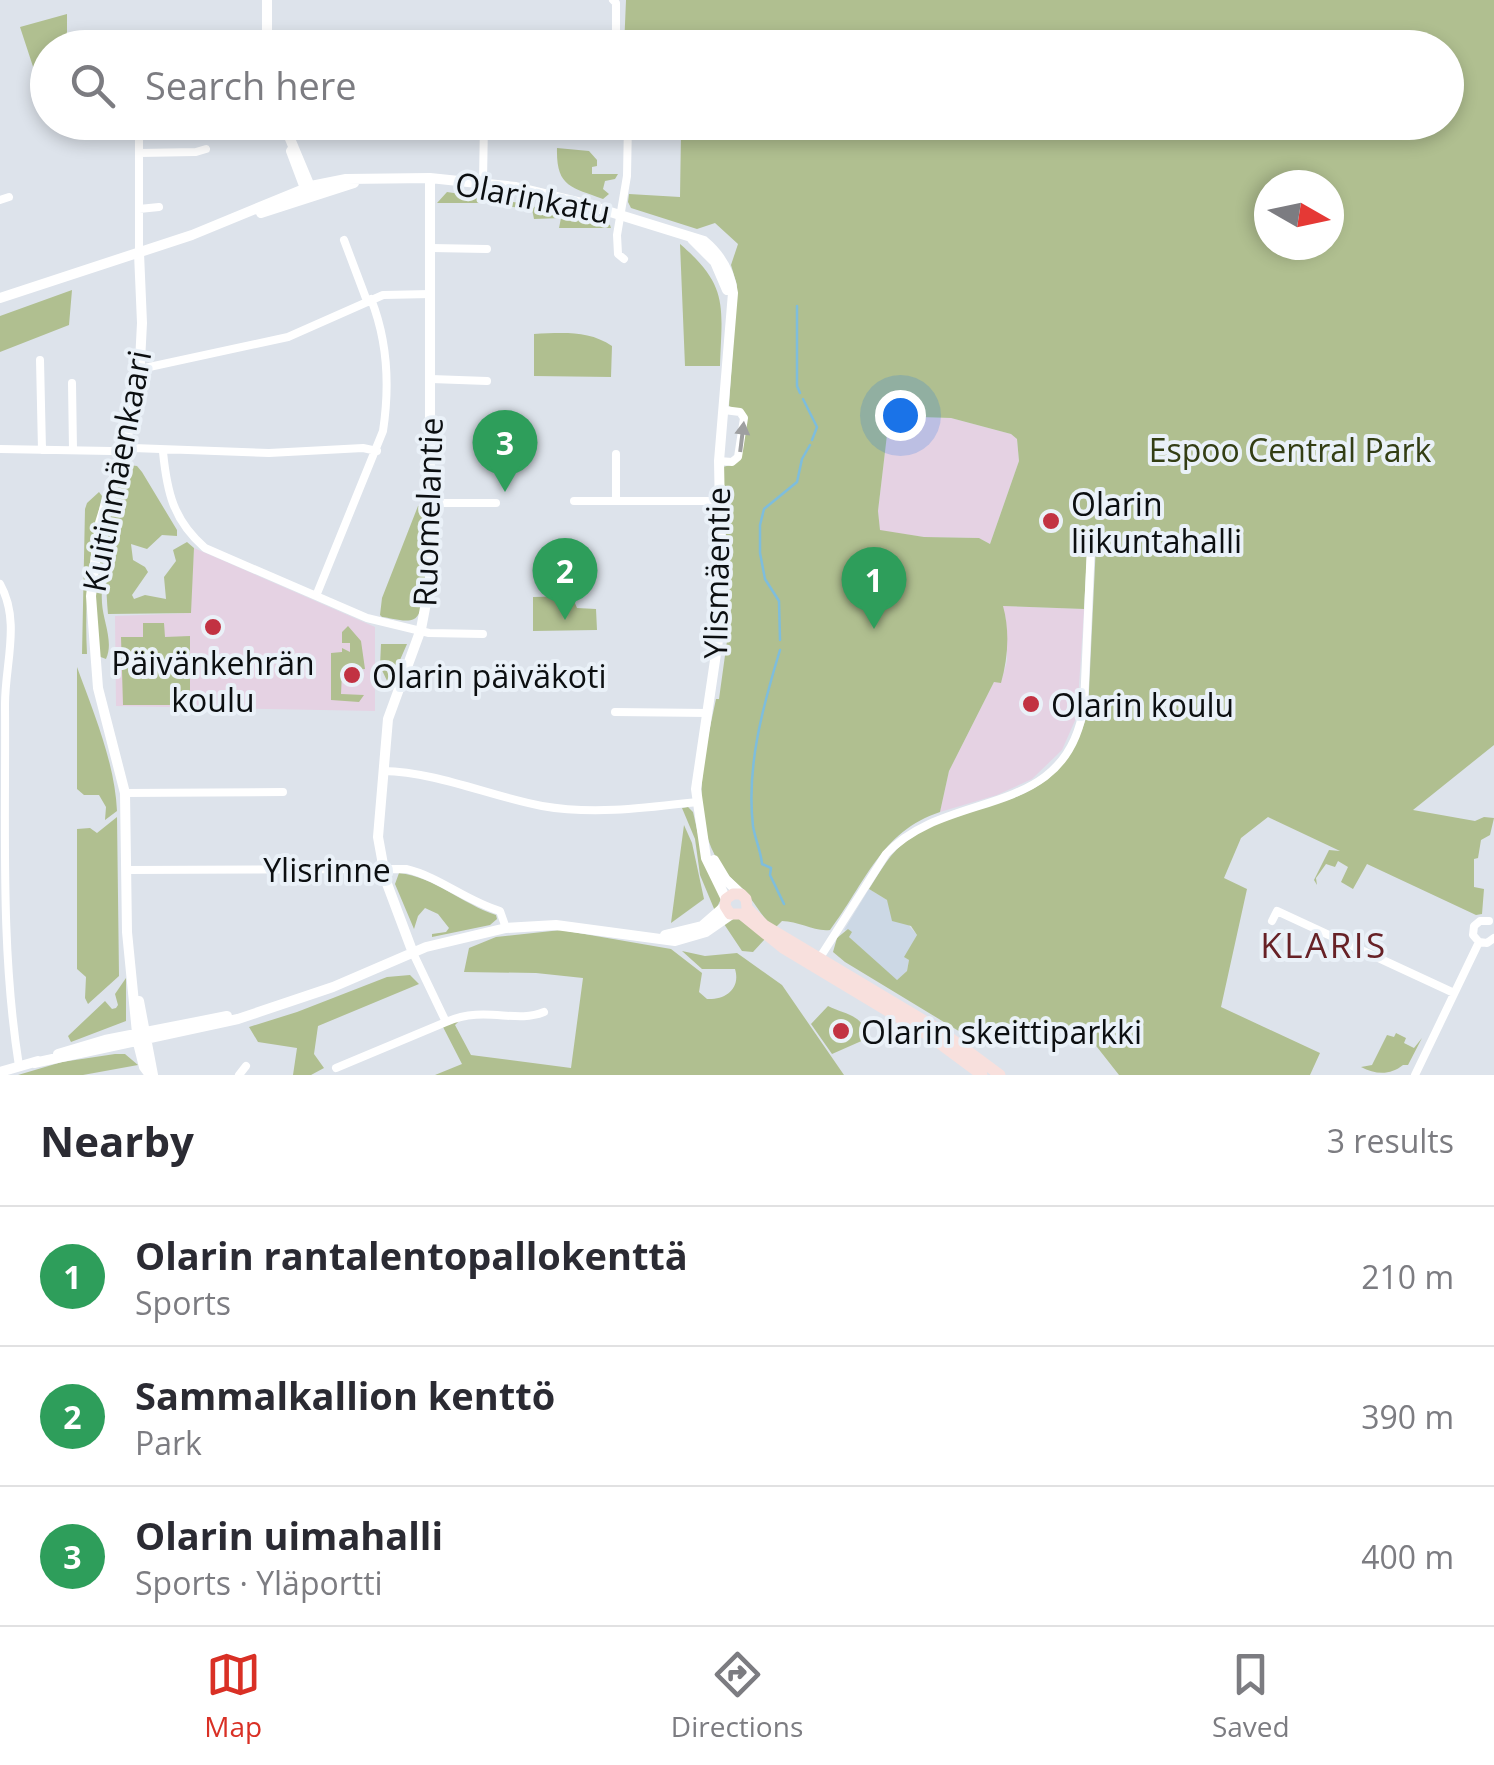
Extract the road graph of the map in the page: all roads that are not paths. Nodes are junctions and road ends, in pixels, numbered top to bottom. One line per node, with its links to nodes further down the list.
1 (267, 0): 3 (main road)
2 (613, 0): 4 (street)
3 (267, 30)
4 (616, 30)
5 (139, 140): 10 (street)
6 (289, 140): 13 (main road)
7 (483, 140): 12 (street)
8 (628, 140): 16 (street)
9 (206, 149): 10 (street)
10 (139, 153): 15 (street)
11 (430, 178): 12 (main road, Olarinkatu); 13 (main road, Olarinkatu); 18 (main road, Ruomelantie)
12 (482, 182): 16 (main road, Olarinkatu)
13 (308, 190): 20 (main road, Olarinkatu)
14 (159, 207): 15 (street)
15 (138, 209): 20 (street)
16 (621, 215): 21 (street); 22 (main road, Olarinkatu)
17 (344, 240): 25 (street)
18 (431, 248): 19 (street); 23 (main road, Ruomelantie)
19 (487, 249)
20 (139, 253): 24 (main road, Olarinkatu); 27 (main road, Kuitinmäenkaari)
21 (624, 259)
22 (721, 265): 31 (main road, Ylismäentie)
23 (430, 294): 25 (street); 28 (main road, Ruomelantie)
24 (0, 298)
25 (369, 300): 27 (street); 36 (street)
26 (40, 360): 34 (street)
27 (140, 369): 33 (main road, Kuitinmäenkaari)
28 (431, 379): 29 (street); 43 (main road, Ruomelantie)
29 (488, 380)
30 (72, 383): 35 (street)
31 (724, 410): 39 (main road, Ylismäentie); 39 (street, one-way to 31)
32 (0, 449): 34 (street)
33 (122, 449): 35 (street); 37 (street); 55 (main road, Kuitinmäenkaari)
34 (42, 450): 35 (street)
35 (73, 450)
36 (377, 451): 37 (street); 47 (street)
37 (163, 452): 47 (street)
38 (616, 454): 42 (street)
39 (719, 461): 40 (main road, Ylismäentie)
40 (718, 500): 42 (street); 52 (main road, Ylismäentie)
41 (574, 501): 42 (street)
42 (616, 501)
43 (430, 503): 44 (street); 48 (main road, Ruomelantie)
44 (496, 503)
45 (1091, 545): 69 (street)
46 (0, 584): 50 (street)
47 (316, 596): 48 (street)
48 (421, 630): 49 (street); 53 (main road, Ruomelantie)
49 (484, 634)
50 (4, 657): 70 (street)
51 (615, 712): 52 (street)
52 (708, 713): 56 (main road, Ylismäentie)
53 (383, 771): 56 (street); 58 (main road, Ruomelantie)
54 (283, 792): 55 (street)
55 (125, 793): 59 (main road, Kuitinmäenkaari)
56 (696, 802): 57 (main road, Ylismäentie)
57 (704, 844): 60 (main road, Ylismäentie); 61 (main road, Ylismäentie)
58 (382, 868): 59 (street, Ylisrinne); 65 (street, Ylisrinne); 68 (main road, Ruomelantie)
59 (127, 870): 74 (main road, Kuitinmäenkaari)
60 (741, 894): 61 (main road)
61 (734, 908): 65 (main road); 69 (main road, Ylismäentie)
62 (1494, 910): 64 (street)
63 (1272, 921): 71 (street)
64 (1492, 923): 67 (street)
65 (506, 928): 68 (main road)
66 (1494, 938): 67 (street)
67 (1479, 942): 71 (street)
68 (413, 952): 73 (street); 74 (main road)
69 (817, 962): 75 (main road, Ylismäentie); 84 (main road, Ylismäentie)
70 (4, 990): 76 (street)
71 (1454, 993): 85 (street)
72 (544, 1012): 73 (street)
73 (446, 1022): 78 (street)
74 (142, 1037): 76 (main road); 80 (main road, Kuitinmäenkaari)
75 (968, 1064): 82 (street); 83 (main road, Ylismäentie)
76 (19, 1066): 79 (main road)
77 (246, 1066): 81 (street)
78 (336, 1068)
79 (0, 1072)
80 (151, 1075)
81 (239, 1075)
82 (959, 1075)
83 (982, 1075)
84 (1000, 1075)
85 (1415, 1075)

